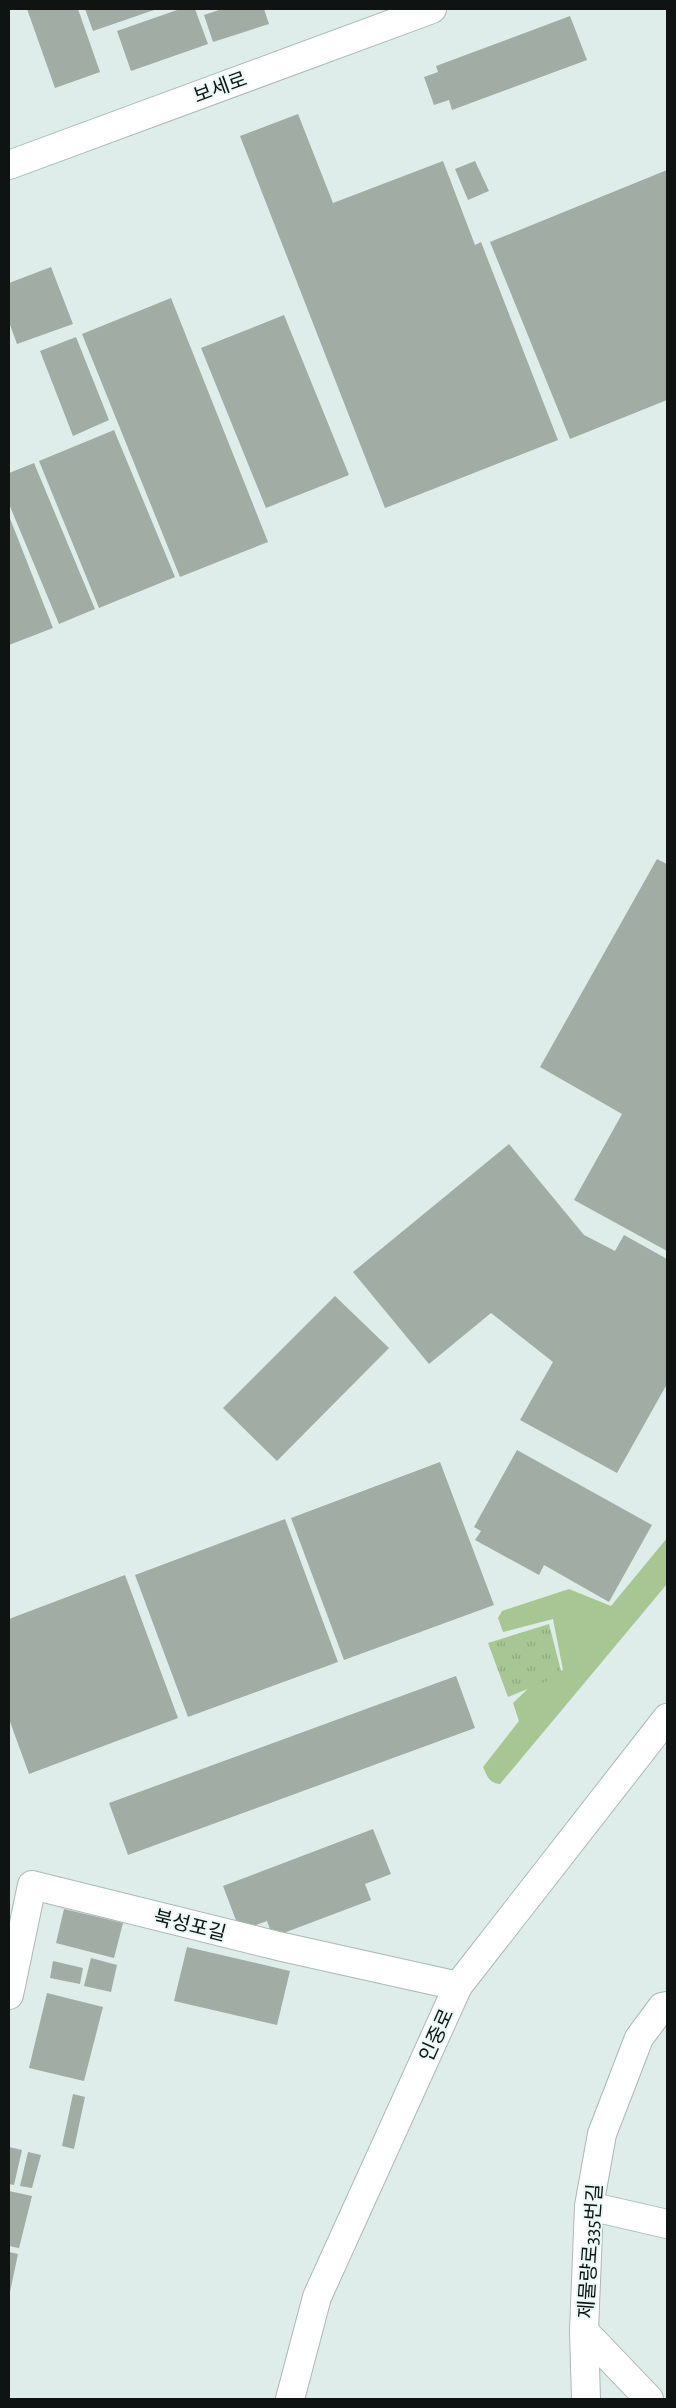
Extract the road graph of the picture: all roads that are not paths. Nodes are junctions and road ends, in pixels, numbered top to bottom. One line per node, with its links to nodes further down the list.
1 (432, 9): 2 (street, 보세로)
2 (9, 165)
3 (667, 1718): 4 (street, 인중로)
4 (458, 1986): 5 (street, 북성포길); 10 (street, 인중로)
5 (9, 1994)
6 (667, 2006): 7 (street, 제물량로335번길)
7 (589, 2206): 8 (street); 9 (street, 제물량로335번길)
8 (667, 2224)
9 (584, 2331): 11 (street); 12 (street, 제물량로335번길)
10 (290, 2399)
11 (586, 2399)
12 (649, 2399)

